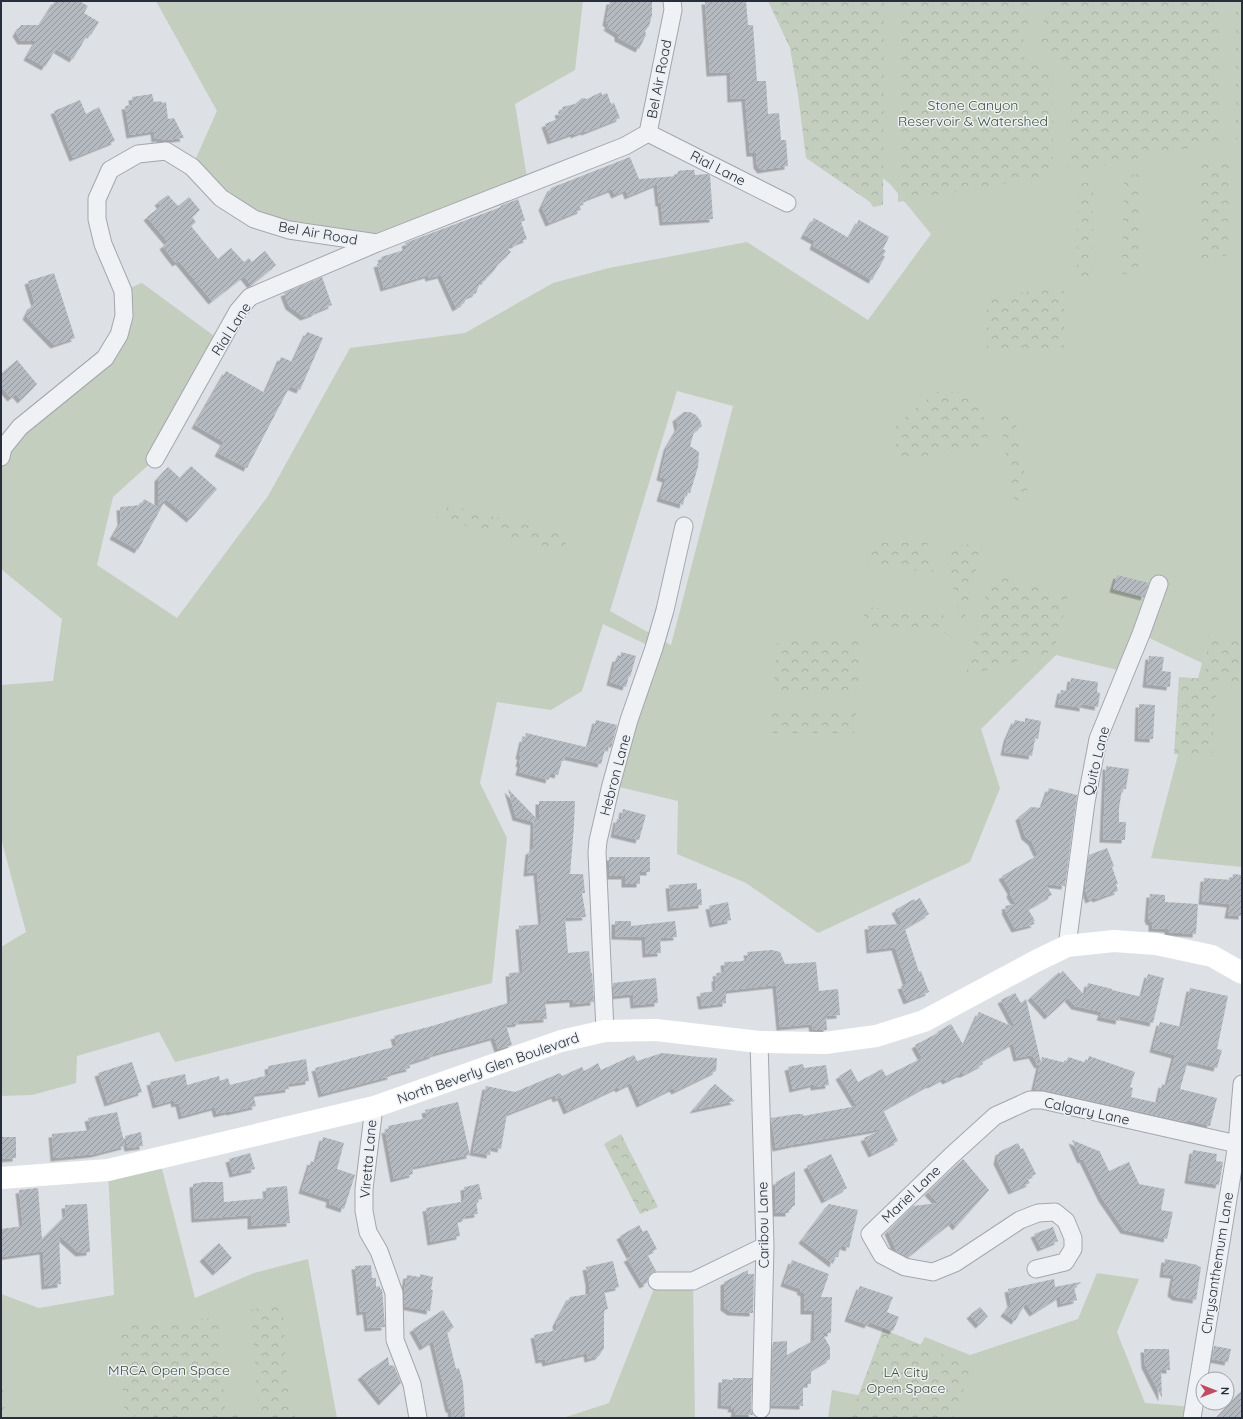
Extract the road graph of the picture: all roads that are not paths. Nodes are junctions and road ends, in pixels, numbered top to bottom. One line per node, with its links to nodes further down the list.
1 (672, 1): 2 (street, Bel Air Road)
2 (648, 133): 3 (street, Rial Lane); 4 (street, Bel Air Road)
3 (787, 202)
4 (377, 243): 5 (street, Bel Air Road); 6 (street, Rial Lane)
5 (1, 457)
6 (154, 459)
7 (684, 526): 11 (street, Hebron Lane)
8 (1159, 584): 9 (street, Quito Lane)
9 (1067, 946): 10 (main road, North Beverly Glen Boulevard); 12 (main road, North Beverly Glen Boulevard)
10 (1242, 974)
11 (605, 1031): 12 (main road, North Beverly Glen Boulevard); 14 (main road, North Beverly Glen Boulevard)
12 (759, 1042): 18 (street, Caribou Lane)
13 (1242, 1084): 15 (street, Chrysanthemum Lane)
14 (374, 1106): 17 (main road, North Beverly Glen Boulevard); 22 (street, Viretta Lane)
15 (1236, 1144): 16 (street, Calgary Lane); 23 (street, Chrysanthemum Lane)
16 (952, 1155): 19 (street, Mariel Lane)
17 (1, 1178)
18 (765, 1246): 20 (street); 21 (street, Caribou Lane)
19 (1036, 1269)
20 (657, 1282)
21 (761, 1409)
22 (418, 1418)
23 (1192, 1418)

